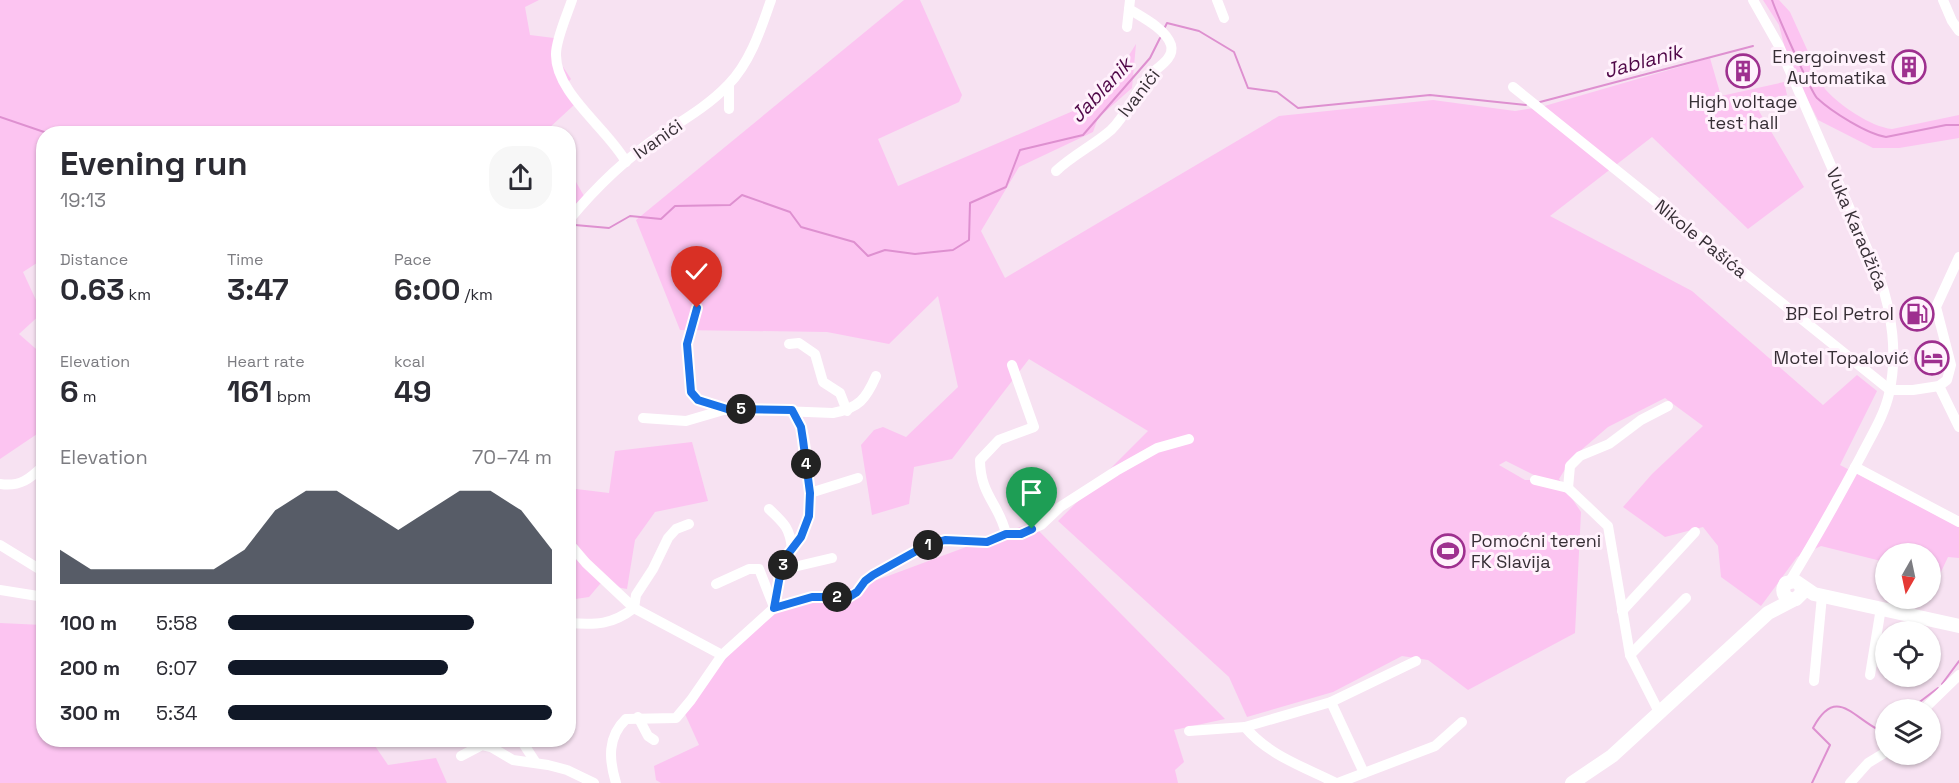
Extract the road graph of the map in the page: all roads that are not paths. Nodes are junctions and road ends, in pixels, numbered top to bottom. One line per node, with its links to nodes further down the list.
1 (572, 0): 13 (street, Ivanići)
2 (771, 0): 10 (street, Ivanići)
3 (1217, 0): 7 (street)
4 (1753, 0): 22 (street, Vuka Karadžića)
5 (1943, 0): 9 (street)
6 (1130, 4): 8 (street); 14 (street, Ivanići)
7 (1224, 18)
8 (1127, 27)
9 (1959, 31)
10 (729, 85): 12 (street); 13 (street, Ivanići)
11 (1513, 87): 22 (street, Nikole Pašića)
12 (729, 109)
13 (626, 162): 15 (street, Ivanići)
14 (1056, 171)
15 (576, 211)
16 (1959, 257): 21 (street)
17 (697, 308): 24 (street)
18 (789, 344): 26 (street)
19 (1012, 365): 41 (street)
20 (876, 376): 26 (street)
21 (1939, 386): 22 (street); 28 (street)
22 (1890, 390): 30 (street, Vuka Karadžića)
23 (1668, 406): 35 (street)
24 (727, 409): 25 (street); 27 (street)
25 (792, 410): 26 (street); 36 (street)
26 (847, 411)
27 (643, 418)
28 (1959, 427)
29 (1189, 439): 41 (street)
30 (1855, 467): 38 (street); 49 (street, Vuka Karadžića)
31 (36, 472): 34 (street)
32 (858, 478): 36 (street)
33 (1535, 480): 35 (street)
34 (0, 484)
35 (1568, 488): 59 (street)
36 (810, 493): 43 (street)
37 (769, 509): 43 (street)
38 (1959, 522)
39 (689, 524): 55 (street)
40 (1695, 532): 59 (street)
41 (1006, 534): 56 (street)
42 (0, 545): 46 (street)
43 (792, 549): 47 (street)
44 (576, 551): 55 (street)
45 (832, 558): 47 (street)
46 (36, 567)
47 (781, 570): 56 (street)
48 (716, 584): 56 (street)
49 (1794, 589): 51 (main road); 70 (main road)
50 (0, 590): 52 (street)
51 (1818, 595): 54 (main road); 67 (street)
52 (36, 596)
53 (1686, 598): 63 (street)
54 (1875, 607)
55 (634, 608): 60 (street); 62 (street)
56 (774, 608): 62 (street)
57 (1881, 609): 65 (street)
58 (1885, 609): 61 (main road)
59 (1622, 611): 63 (street)
60 (576, 623)
61 (1959, 626)
62 (722, 655): 71 (street)
63 (1630, 655): 70 (street)
64 (1416, 661): 69 (street)
65 (1870, 675)
66 (1959, 675): 68 (street)
67 (1814, 681)
68 (1934, 699)
69 (1331, 702): 73 (street); 82 (street)
70 (1659, 712): 86 (main road)
71 (638, 717): 75 (street); 84 (street)
72 (1462, 722): 82 (street)
73 (1245, 727): 74 (street); 85 (street)
74 (1189, 731)
75 (654, 740)
76 (478, 747): 79 (street)
77 (491, 747): 81 (street)
78 (526, 747): 81 (street)
79 (462, 756)
80 (1875, 759): 87 (street)
81 (536, 763): 83 (street)
82 (1364, 773): 85 (street)
83 (594, 783)
84 (616, 783)
85 (1337, 783)
86 (1572, 783)
87 (1850, 783)

